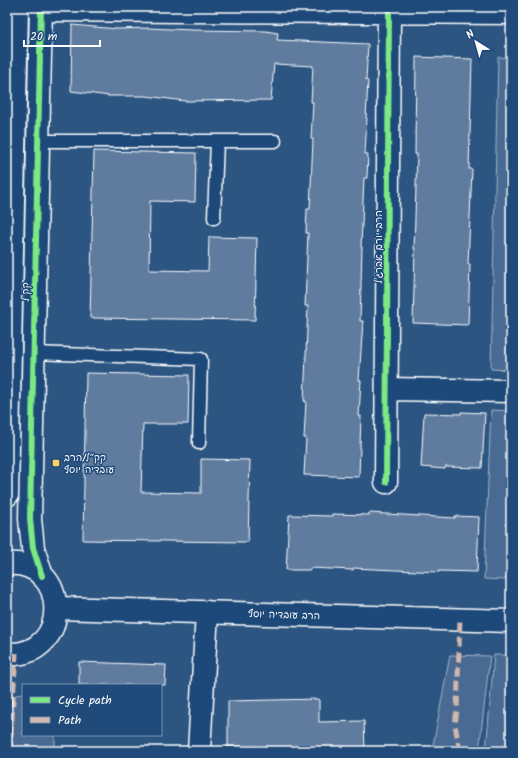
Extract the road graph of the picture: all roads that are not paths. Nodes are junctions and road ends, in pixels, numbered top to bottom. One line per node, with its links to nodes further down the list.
1 (41, 9): 2 (street); 5 (street, קק"ל)
2 (402, 10): 4 (street); 12 (street, הרב יורם אברג'ל)
3 (14, 11): 8 (street, קק"ל)
4 (511, 13)
5 (38, 141): 6 (lane); 10 (street, קק"ל)
6 (217, 141): 7 (lane); 9 (lane)
7 (275, 141)
8 (10, 151): 11 (street, קק"ל)
9 (214, 218)
10 (33, 353): 14 (lane); 18 (street, קק"ל)
11 (8, 360): 16 (street, קק"ל)
12 (387, 389): 13 (street); 15 (street, הרב יורם אברג'ל)
13 (511, 392)
14 (199, 443)
15 (386, 482)
16 (7, 495)
17 (7, 564): 18 (street)
18 (42, 576): 19 (street)
19 (56, 608): 20 (street, הרב עובדיה יוסף); 22 (street)
20 (207, 612): 21 (street, הרב עובדיה יוסף); 23 (street)
21 (511, 621)
22 (7, 654)
23 (199, 751)

